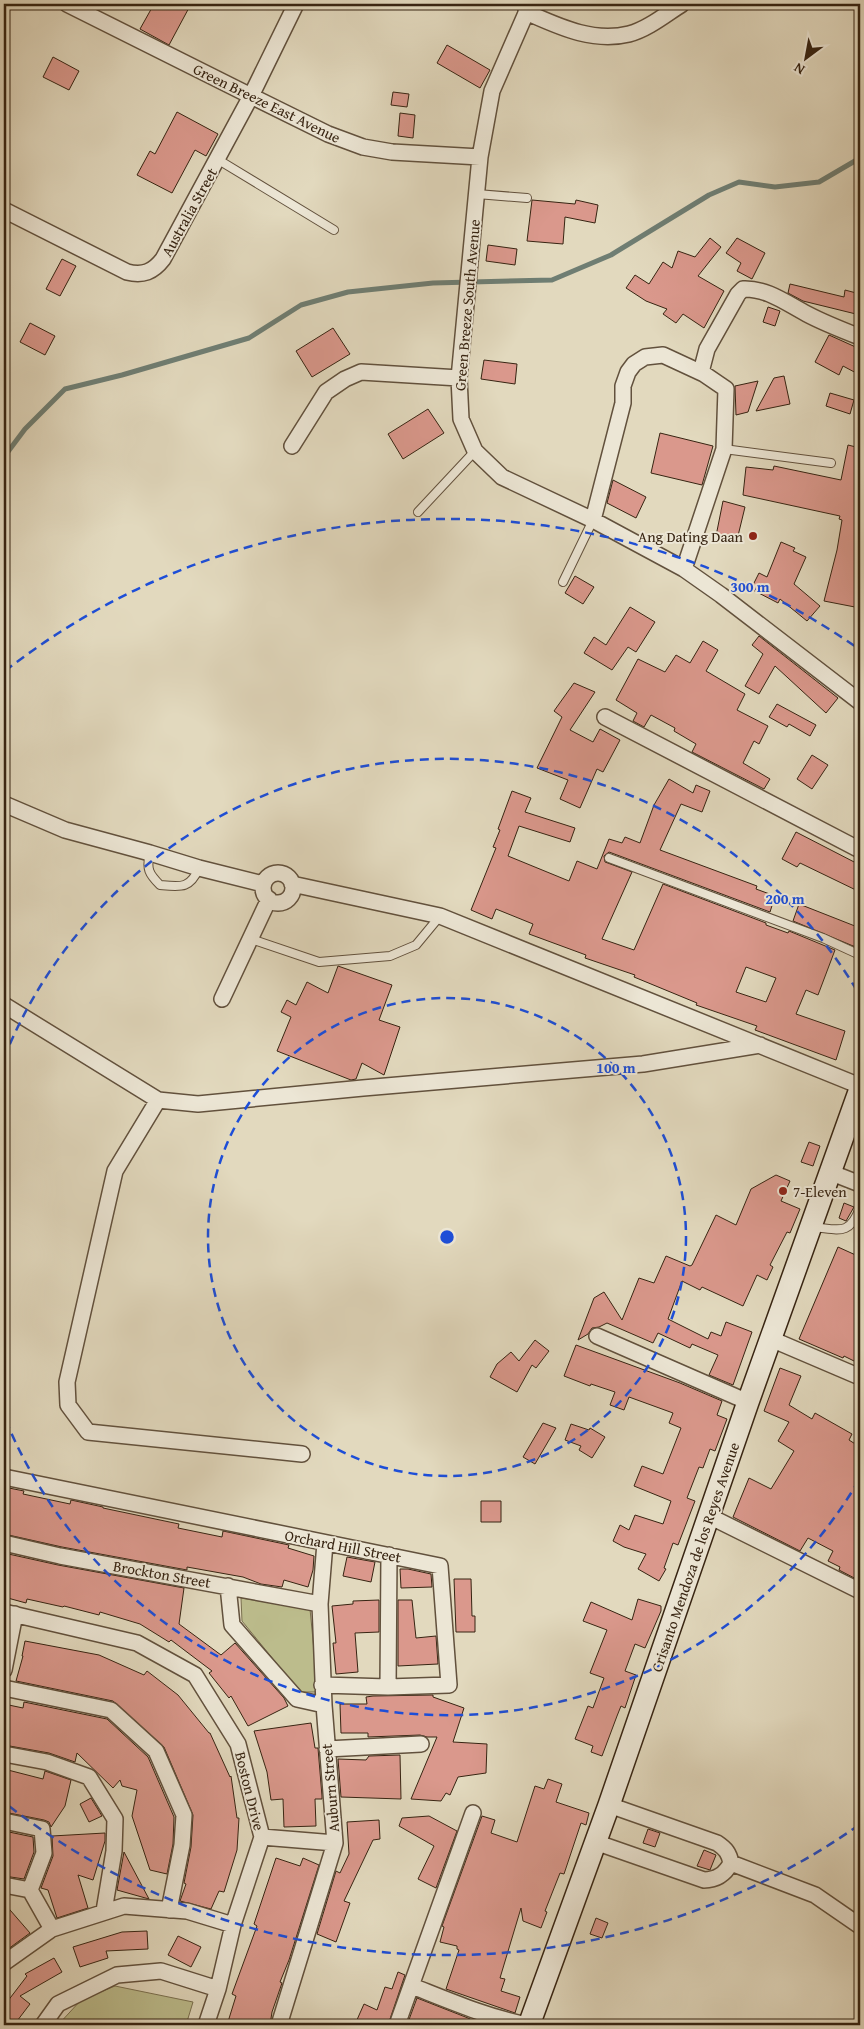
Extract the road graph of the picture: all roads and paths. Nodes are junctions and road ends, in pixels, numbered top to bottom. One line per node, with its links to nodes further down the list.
1 (67, 4): 5 (street, Green Breeze East Avenue)
2 (296, 4): 5 (street, Australia Street)
3 (682, 4): 4 (street)
4 (528, 8): 6 (street, Green Breeze South Avenue)
5 (251, 96): 6 (street, Green Breeze East Avenue); 7 (street, Australia Street)
6 (480, 157): 8 (street, Green Breeze South Avenue)
7 (217, 159): 10 (street, Australia Street); 11 (lane)
8 (477, 194): 9 (lane); 14 (street, Green Breeze South Avenue)
9 (527, 198)
10 (4, 210)
11 (334, 230)
12 (860, 337): 13 (street)
13 (701, 372): 16 (street); 20 (street)
14 (459, 378): 15 (street); 17 (street, Green Breeze South Avenue)
15 (292, 446)
16 (724, 448): 18 (lane); 21 (street)
17 (475, 451): 19 (lane); 20 (street, Green Breeze South Avenue)
18 (831, 463)
19 (418, 512)
20 (593, 520): 21 (street, Green Breeze South Avenue); 22 (lane)
21 (684, 569): 23 (street, Green Breeze South Avenue)
22 (563, 582)
23 (860, 702)
24 (605, 717): 26 (street)
25 (4, 804): 27 (street)
26 (860, 850)
27 (150, 853): 29 (street); 29 (lane)
28 (609, 858): 35 (lane)
29 (199, 868): 30 (street)
30 (263, 884): 31 (street); 32 (street)
31 (292, 884): 32 (street); 33 (street)
32 (269, 899): 34 (street)
33 (440, 916): 34 (lane); 38 (street)
34 (251, 938): 36 (street)
35 (860, 955)
36 (222, 999)
37 (4, 1005): 40 (street)
38 (760, 1045): 39 (street); 40 (street)
39 (860, 1088): 41 (main road, Crisanto Mendoza de los Reyes Avenue)
40 (158, 1100): 49 (street)
41 (832, 1173): 42 (street); 44 (main road, Crisanto Mendoza de los Reyes Avenue)
42 (860, 1184)
43 (860, 1208): 44 (lane)
44 (812, 1227): 46 (main road, Crisanto Mendoza de los Reyes Avenue)
45 (597, 1336): 48 (street)
46 (771, 1339): 47 (street); 48 (main road, Crisanto Mendoza de los Reyes Avenue)
47 (860, 1377)
48 (748, 1402): 51 (main road, Crisanto Mendoza de los Reyes Avenue)
49 (302, 1454)
50 (4, 1477): 53 (street, Orchard Hill Street)
51 (709, 1516): 56 (street); 67 (main road, Crisanto Mendoza de los Reyes Avenue)
52 (4, 1543): 55 (street, Brockton Street)
53 (325, 1543): 54 (street, Orchard Hill Street); 57 (street, Auburn Street)
54 (389, 1555): 61 (street); 61 (street, Orchard Hill Street)
55 (228, 1586): 57 (street, Brockton Street); 63 (street)
56 (860, 1591)
57 (320, 1604): 60 (street, Auburn Street)
58 (10, 1613): 59 (street); 70 (street, Boston Drive)
59 (4, 1670)
60 (322, 1685): 61 (street, Orchard Hill Street); 63 (street, Auburn Street)
61 (388, 1687)
62 (4, 1688): 76 (street)
63 (324, 1705): 65 (street, Auburn Street)
64 (421, 1744): 65 (street)
65 (327, 1749): 72 (street, Auburn Street)
66 (4, 1754): 77 (street)
67 (609, 1805): 71 (main road, Crisanto Mendoza de los Reyes Avenue); 73 (street)
68 (473, 1813): 82 (street)
69 (4, 1822): 75 (street)
70 (262, 1837): 72 (street); 78 (street, Boston Drive)
71 (596, 1842): 73 (street); 88 (main road, Crisanto Mendoza de los Reyes Avenue)
72 (335, 1843): 86 (street, Auburn Street)
73 (731, 1863): 79 (street)
74 (4, 1886): 75 (street)
75 (30, 1890): 80 (street)
76 (169, 1910): 77 (street); 78 (street)
77 (104, 1911): 80 (street)
78 (233, 1925): 83 (street, Boston Drive)
79 (860, 1926)
80 (52, 1928): 81 (street)
81 (4, 1963)
82 (412, 1986): 87 (street); 88 (street)
83 (218, 1989): 84 (street); 85 (street, Boston Drive)
84 (43, 2025)
85 (206, 2025)
86 (279, 2025)
87 (397, 2025)
88 (528, 2025)

